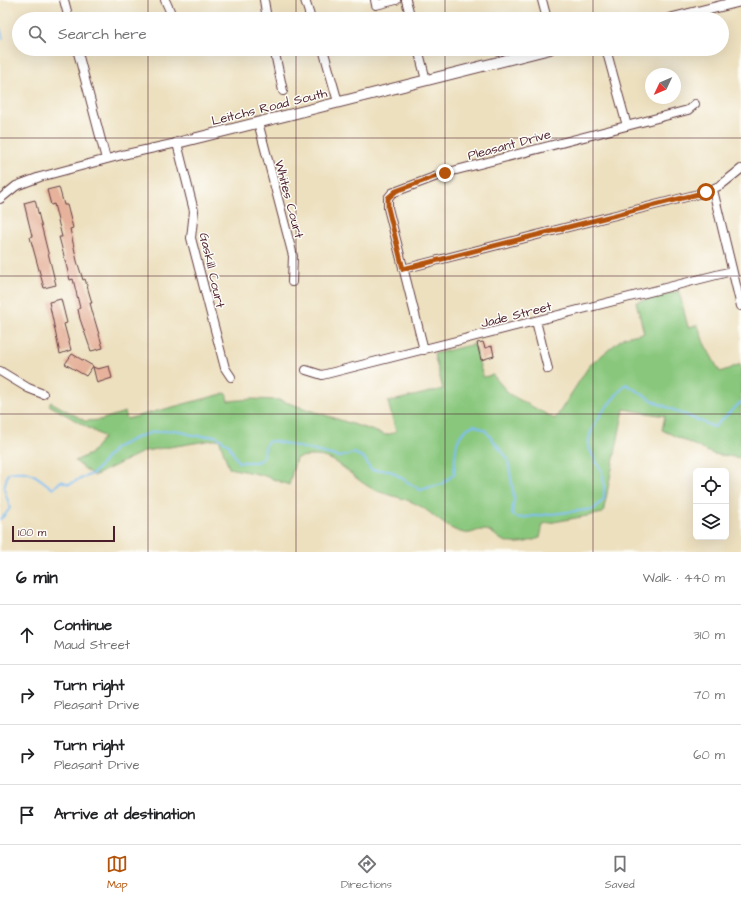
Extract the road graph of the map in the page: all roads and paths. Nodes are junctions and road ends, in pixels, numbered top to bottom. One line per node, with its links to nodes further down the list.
1 (64, 0): 11 (street)
2 (165, 0): 10 (street)
3 (264, 0): 12 (street)
4 (305, 0): 13 (street)
5 (375, 0): 6 (street)
6 (396, 0)
7 (406, 0): 14 (street)
8 (542, 0): 15 (street)
9 (741, 1): 16 (street)
10 (170, 11)
11 (67, 12)
12 (266, 12)
13 (309, 12)
14 (409, 12)
15 (545, 12)
16 (698, 12)
17 (79, 56): 30 (street)
18 (276, 56): 24 (street)
19 (325, 56): 25 (street)
20 (420, 56): 23 (street)
21 (522, 56): 23 (street, Leitchs Road South)
22 (608, 56): 28 (street)
23 (426, 80): 25 (street, Leitchs Road South)
24 (283, 91)
25 (338, 102): 27 (street, Leitchs Road South)
26 (695, 104): 28 (street, Pleasant Drive)
27 (258, 122): 29 (street, Leitchs Road South); 36 (street, Whites Court)
28 (627, 126): 34 (street, Pleasant Drive)
29 (178, 143): 30 (street, Leitchs Road South); 43 (street, Gaskill Court)
30 (106, 160): 33 (street, Leitchs Road South)
31 (741, 169): 32 (street)
32 (713, 190): 34 (street); 35 (street)
33 (0, 199)
34 (403, 269): 39 (street, Pleasant Drive)
35 (732, 271): 37 (street); 38 (street, Jade Street)
36 (292, 282)
37 (741, 306)
38 (536, 321): 39 (street, Jade Street); 40 (street)
39 (424, 350): 41 (street, Jade Street)
40 (548, 369)
41 (306, 370)
42 (0, 372): 44 (street)
43 (231, 377)
44 (43, 394)

